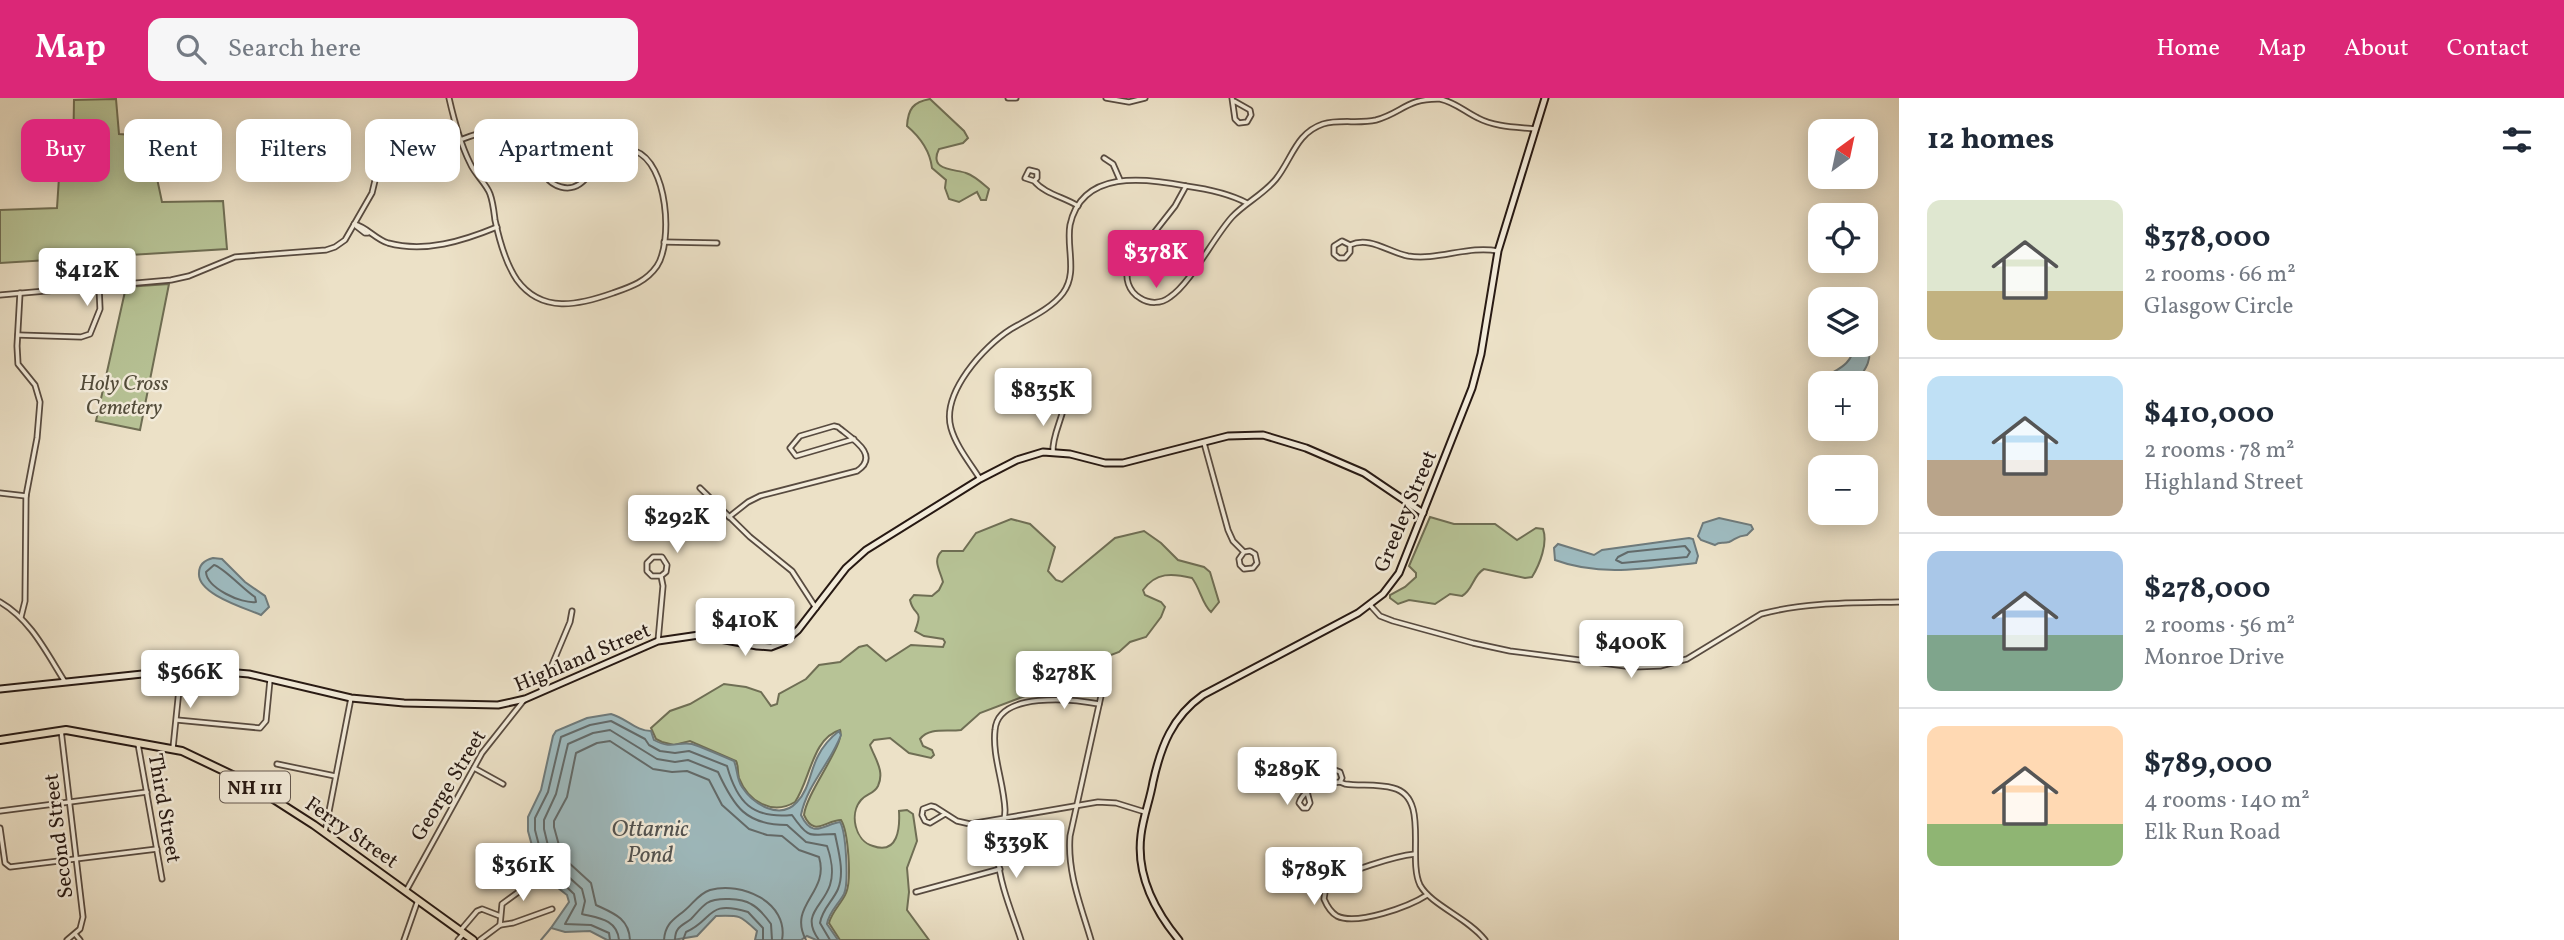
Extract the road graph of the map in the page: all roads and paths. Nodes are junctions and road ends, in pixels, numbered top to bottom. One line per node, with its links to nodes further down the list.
1 (449, 98): 8 (street)
2 (1008, 98): 3 (street)
3 (1016, 98)
4 (1106, 98): 5 (street)
5 (1145, 98)
6 (1545, 98): 9 (street, Greeley Street)
7 (1233, 99): 7 (street)
8 (454, 119)
9 (1535, 129): 16 (street); 23 (street, Greeley Street)
10 (460, 140): 19 (street); 20 (street)
11 (1104, 158): 12 (street)
12 (1120, 180): 15 (street); 17 (street)
13 (1034, 181): 17 (street)
14 (376, 182): 18 (street)
15 (1186, 186): 16 (street); 16 (street)
16 (1247, 203)
17 (1078, 206): 32 (street)
18 (354, 225): 19 (street); 24 (street)
19 (497, 227): 20 (street)
20 (664, 243): 21 (street)
21 (717, 243)
22 (1350, 246): 22 (street); 23 (street)
23 (1498, 251): 36 (street, Greeley Street)
24 (99, 286): 25 (street); 27 (street)
25 (20, 293): 26 (street); 27 (street)
26 (0, 295)
27 (18, 335): 35 (street)
28 (1065, 397): 28 (street); 31 (street)
29 (854, 439): 29 (street); 37 (street)
30 (1204, 442): 31 (street, Highland Street); 36 (street, Highland Street); 38 (street)
31 (1053, 452): 32 (street, Highland Street)
32 (980, 479): 43 (street, Highland Street)
33 (701, 488): 37 (street)
34 (0, 493): 35 (street)
35 (26, 496): 45 (street)
36 (1423, 513): 42 (street, Greeley Street)
37 (729, 517): 43 (street)
38 (1244, 552): 38 (street)
39 (661, 576): 39 (street); 46 (street)
40 (0, 602): 45 (street)
41 (1899, 603): 42 (street)
42 (1370, 605): 72 (street, Greeley Street)
43 (816, 608): 46 (street, Highland Street)
44 (572, 611): 52 (street)
45 (21, 617): 50 (street)
46 (658, 641): 52 (street, Highland Street)
47 (181, 669): 49 (street, Highland Street); 50 (street, Highland Street); 56 (street)
48 (1105, 678): 55 (street)
49 (270, 679): 53 (street, Highland Street); 56 (street)
50 (65, 681): 51 (street, Highland Street)
51 (0, 689)
52 (541, 691): 54 (street, Highland Street)
53 (351, 698): 54 (street, Highland Street); 63 (street)
54 (525, 699): 62 (street, George Street)
55 (1099, 704): 70 (street); 74 (street)
56 (177, 720): 60 (street)
57 (61, 730): 58 (main road, Ferry Street / NH 111); 59 (main road, Ferry Street / NH 111); 69 (street, Second Street)
58 (0, 740)
59 (137, 742): 60 (main road, Ferry Street / NH 111); 67 (street, Third Street)
60 (173, 748): 76 (main road, Ferry Street / NH 111)
61 (277, 764): 63 (street)
62 (474, 768): 66 (street); 83 (street, George Street)
63 (335, 776): 76 (street)
64 (1329, 781): 65 (street); 65 (street); 68 (street)
65 (1340, 782): 78 (street)
66 (503, 784)
67 (147, 792): 69 (street); 77 (street, Third Street)
68 (1307, 792)
69 (69, 801): 71 (street); 79 (street, Second Street)
70 (1077, 807): 72 (street); 74 (street); 99 (street)
71 (0, 811)
72 (1146, 812): 100 (street, Greeley Street)
73 (945, 814): 73 (street); 74 (street)
74 (1004, 819): 80 (street)
75 (0, 828): 79 (street)
76 (325, 832): 83 (main road, Ferry Street / NH 111)
77 (157, 849): 79 (street); 82 (street, Third Street)
78 (1415, 854): 85 (street); 85 (street)
79 (77, 860): 91 (street, Second Street)
80 (1000, 869): 84 (street); 98 (street)
81 (539, 877): 88 (street)
82 (162, 879)
83 (407, 891): 86 (main road, Ferry Street / NH 111)
84 (916, 892)
85 (1427, 895): 101 (street)
86 (418, 900): 90 (main road, Ferry Street / NH 111); 94 (street)
87 (552, 909): 89 (street)
88 (500, 916): 89 (street); 90 (street)
89 (500, 925): 97 (street)
90 (462, 932): 95 (street); 96 (main road, Ferry Street / NH 111)
91 (75, 934): 92 (street); 93 (street)
92 (66, 940)
93 (80, 940)
94 (404, 940)
95 (458, 940)
96 (473, 940)
97 (480, 940)
98 (1021, 940)
99 (1091, 940)
100 (1179, 940)
101 (1485, 940)

